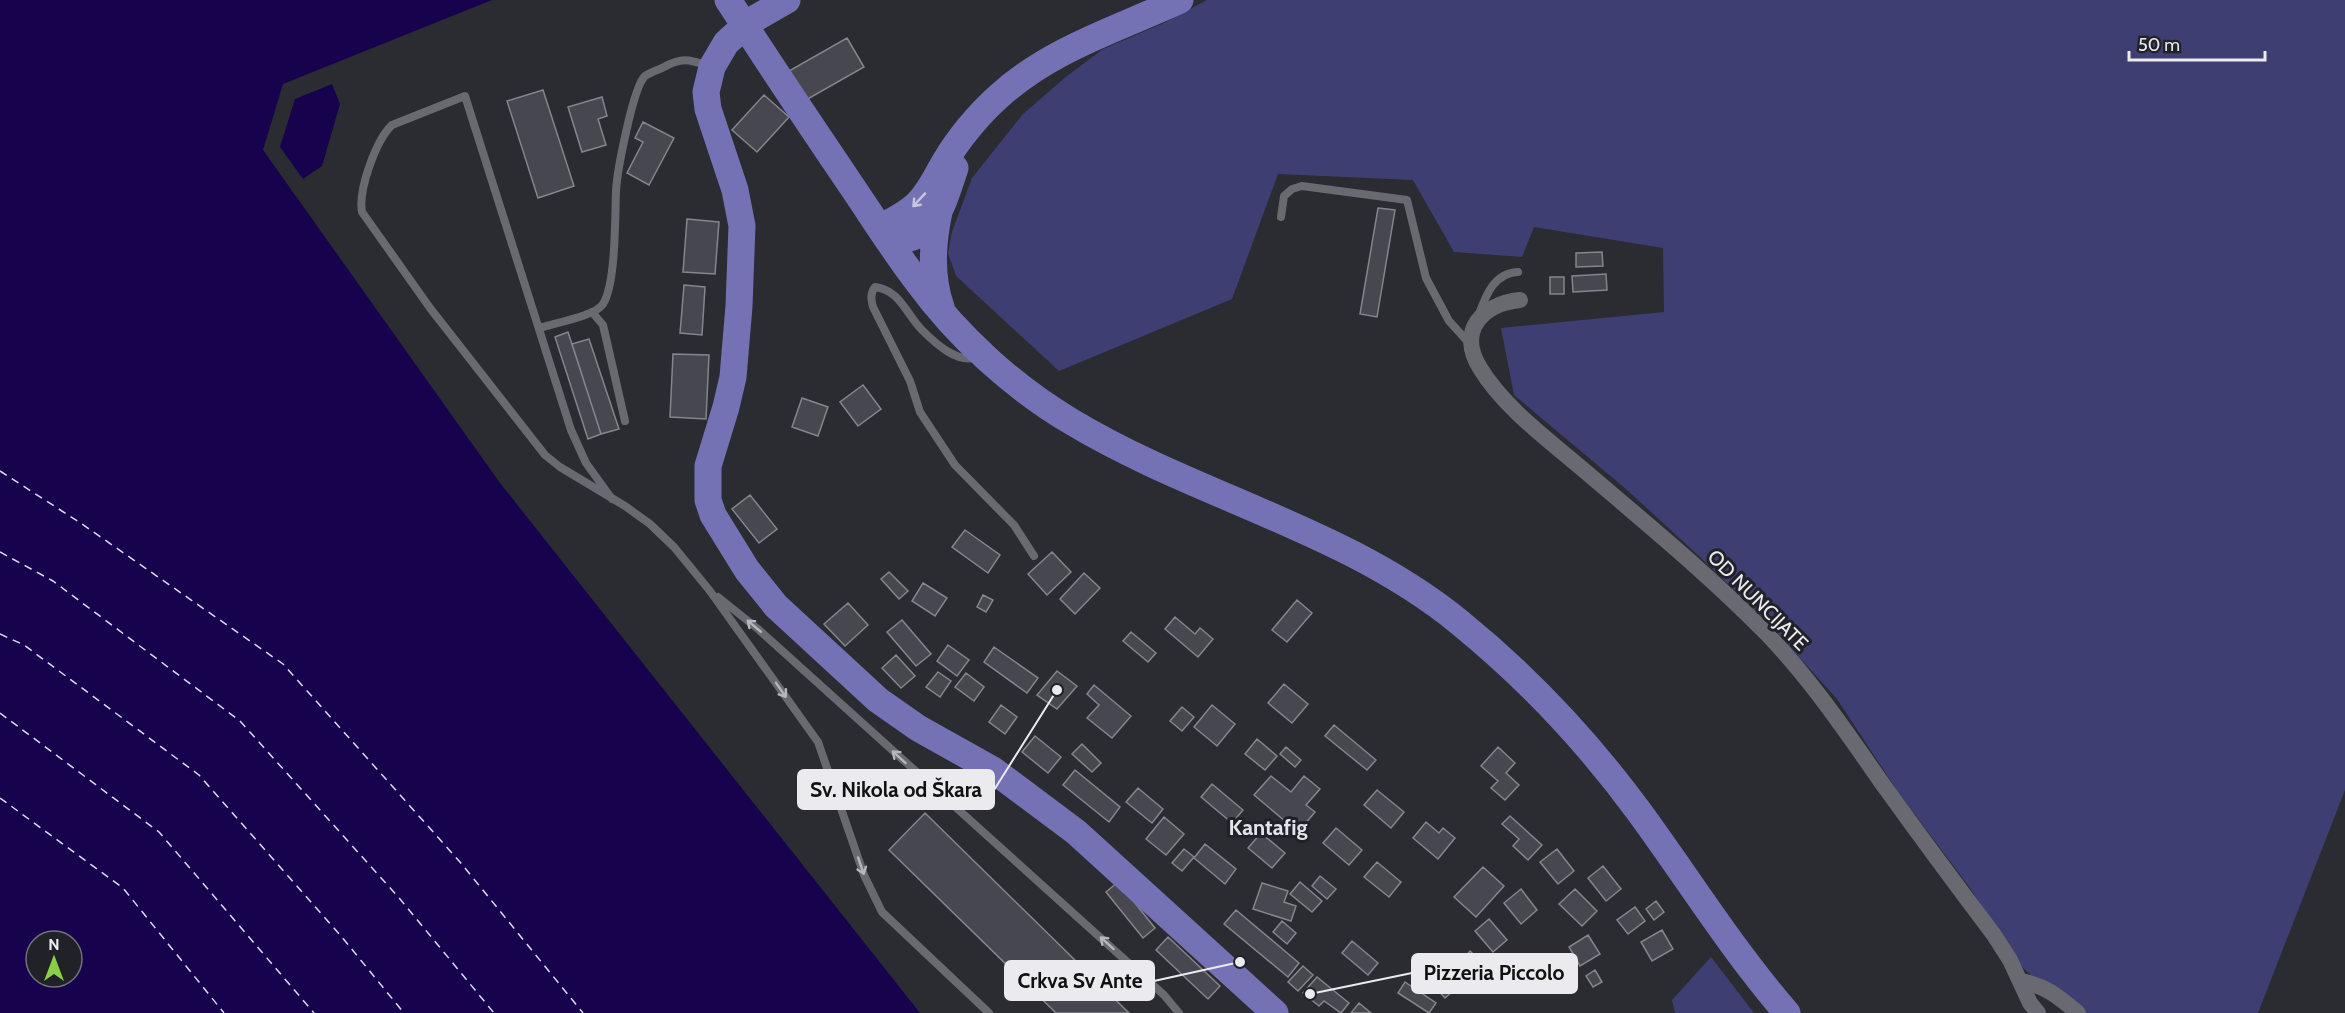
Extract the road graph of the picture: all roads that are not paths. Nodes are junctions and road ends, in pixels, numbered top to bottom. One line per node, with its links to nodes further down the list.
1 (728, 0): 8 (main road)
2 (787, 0): 4 (main road)
3 (1180, 0): 5 (main road)
4 (712, 67): 12 (lane); 22 (main road)
5 (965, 136): 6 (main road); 8 (main road, one-way to 8)
6 (939, 211): 8 (main road); 11 (main road)
7 (1281, 217): 15 (lane)
8 (884, 234): 11 (main road)
9 (1518, 272): 13 (lane)
10 (1520, 300): 13 (street)
11 (942, 311): 16 (main road)
12 (592, 312): 14 (lane); 17 (lane)
13 (1478, 318): 15 (street)
14 (540, 328): 18 (lane); 18 (lane)
15 (1472, 347): 21 (street, OD NUNCIJATE)
16 (983, 354): 19 (lane); 25 (main road)
17 (625, 421)
18 (612, 499): 20 (lane)
19 (1034, 556)
20 (710, 591): 23 (lane, one-way to 23); 24 (lane, one-way to 20)
21 (2020, 981): 26 (street, OD NUNCIJATE); 27 (street)
22 (1268, 1010)
23 (989, 1013)
24 (1179, 1013)
25 (1787, 1013)
26 (2038, 1013)
27 (2078, 1013)

